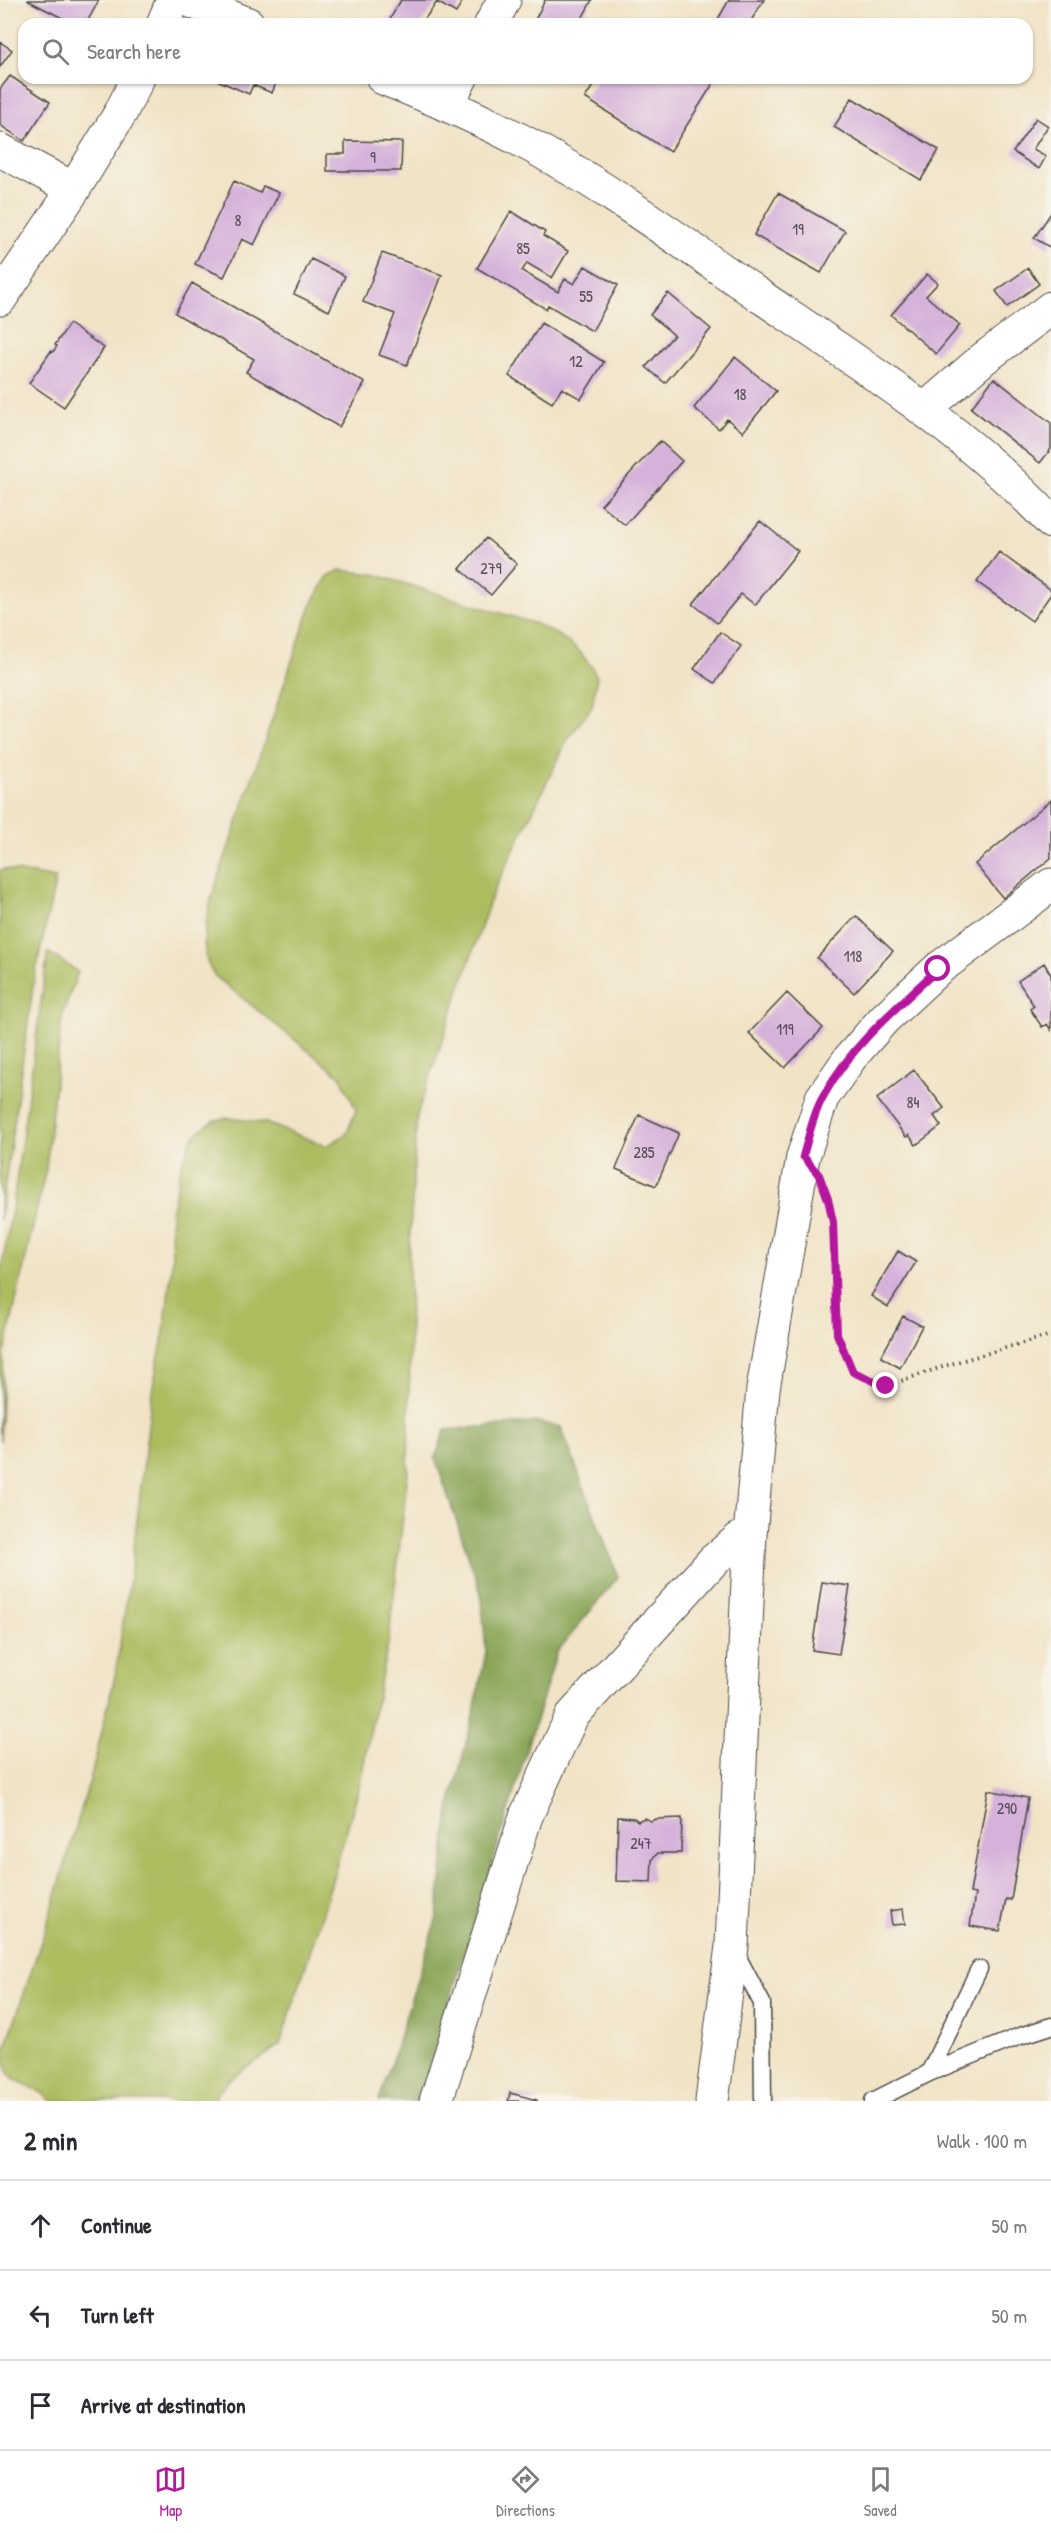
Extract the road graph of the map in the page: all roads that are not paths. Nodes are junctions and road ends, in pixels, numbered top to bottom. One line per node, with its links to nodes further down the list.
1 (173, 0): 4 (street)
2 (188, 0): 5 (street)
3 (504, 0): 6 (street)
4 (165, 18)
5 (233, 18)
6 (494, 18)
7 (135, 84): 11 (street)
8 (415, 84): 9 (street)
9 (454, 91): 14 (street)
10 (0, 150): 11 (street)
11 (74, 189): 12 (street)
12 (0, 299)
13 (1051, 308): 14 (street)
14 (924, 410): 15 (street)
15 (1051, 522)
16 (1051, 885): 17 (street)
17 (750, 1535): 18 (street); 22 (street)
18 (732, 1946): 23 (street); 24 (lane)
19 (979, 1970): 21 (lane)
20 (1051, 2026): 21 (lane)
21 (929, 2073): 25 (lane)
22 (436, 2101)
23 (712, 2101)
24 (763, 2101)
25 (873, 2101)

